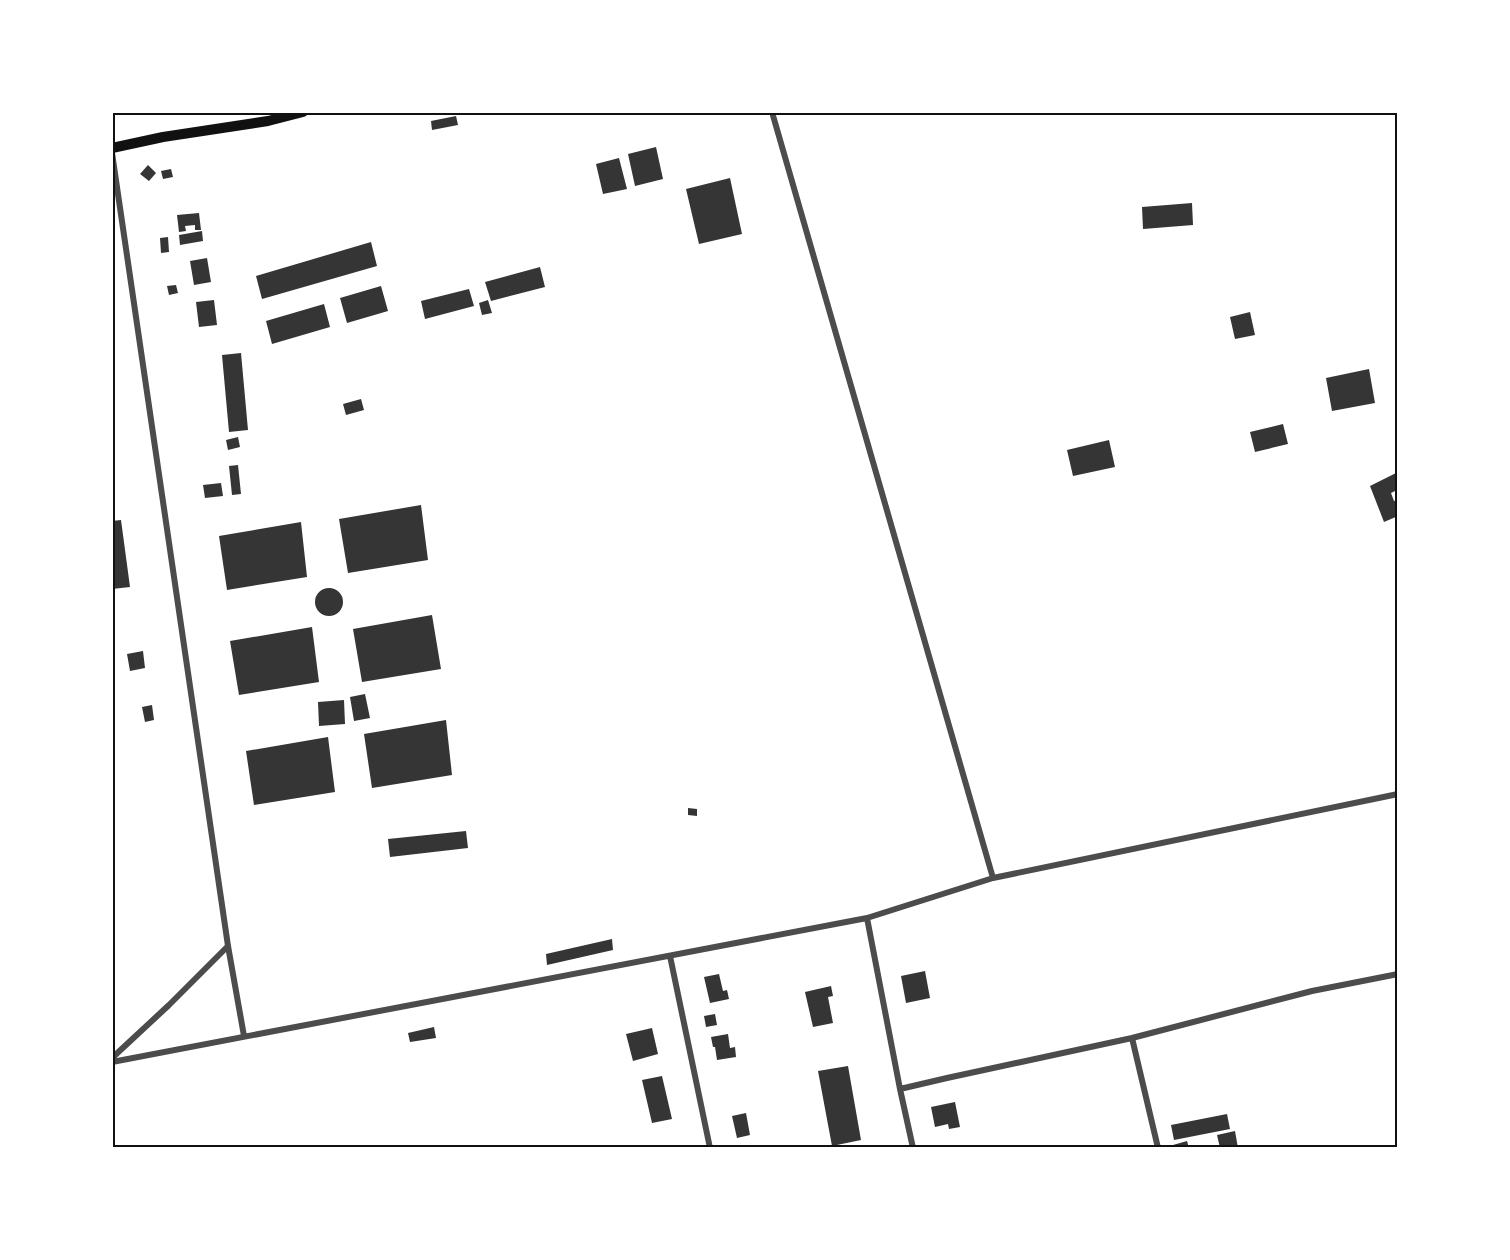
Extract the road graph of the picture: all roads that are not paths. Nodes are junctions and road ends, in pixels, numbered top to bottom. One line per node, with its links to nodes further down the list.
1 (303, 112): 3 (main road)
2 (772, 112): 7 (street)
3 (268, 117): 4 (main road)
4 (112, 148)
5 (112, 153): 9 (street)
6 (1398, 794): 7 (street)
7 (993, 878): 8 (street)
8 (867, 918): 10 (street); 16 (street)
9 (228, 946): 12 (street); 14 (street)
10 (670, 956): 12 (street); 17 (street)
11 (1398, 974): 13 (street)
12 (244, 1036): 15 (street)
13 (1132, 1038): 16 (street); 19 (street)
14 (112, 1058)
15 (112, 1062)
16 (900, 1089): 18 (street)
17 (710, 1148)
18 (913, 1148)
19 (1158, 1148)

